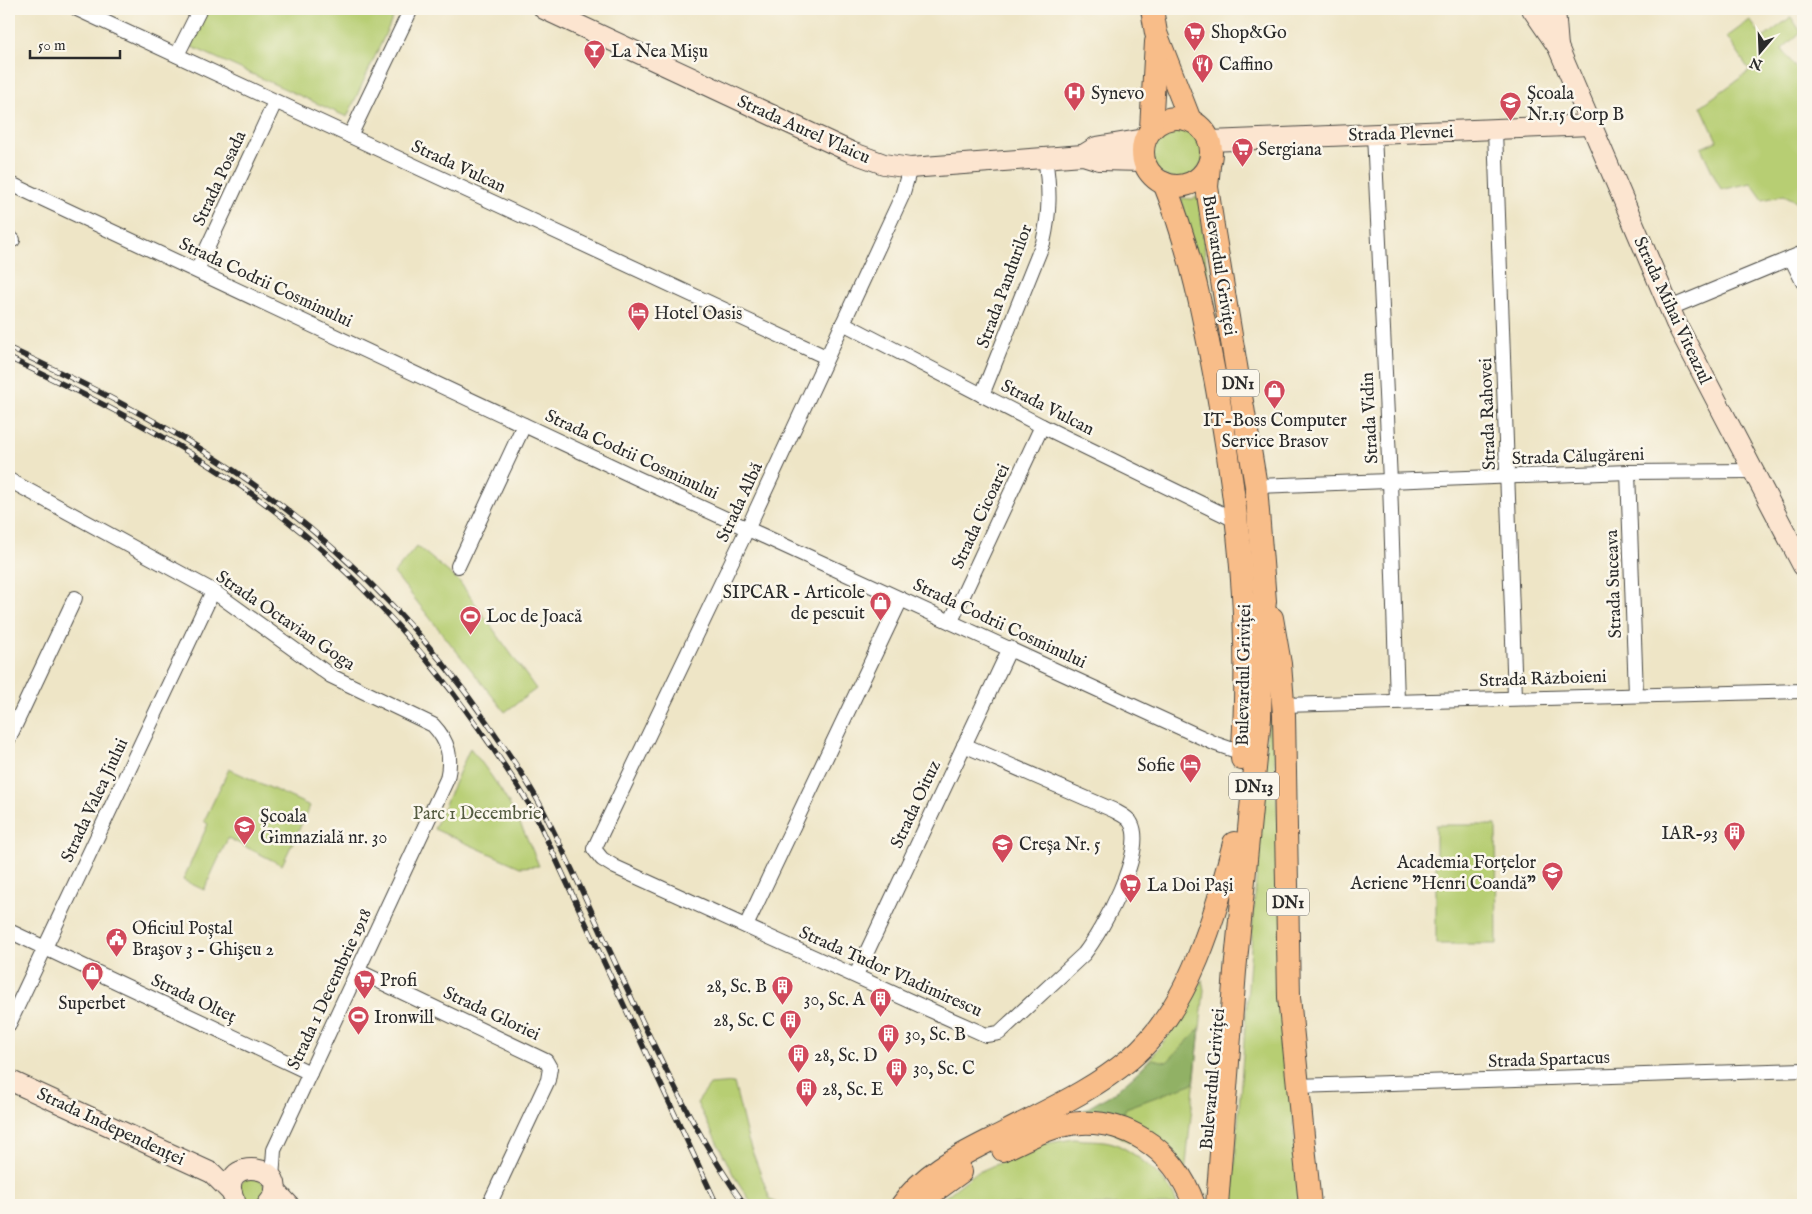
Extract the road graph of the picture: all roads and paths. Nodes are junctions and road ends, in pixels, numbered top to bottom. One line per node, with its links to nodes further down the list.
1 (77, 9): 10 (street, Strada Vulcan)
2 (200, 9): 10 (street)
3 (411, 9): 17 (street)
4 (544, 9): 23 (main road, Strada Aurel Vlaicu)
5 (1152, 9): 8 (main road)
6 (1532, 9): 9 (main road, Strada Mihai Viteazul)
7 (1555, 9): 9 (main road, Strada Mihai Viteazul)
8 (1156, 33): 12 (main road); 15 (main road)
9 (1558, 47): 13 (main road, Strada Mihai Viteazul)
10 (177, 56): 11 (street, Strada Vulcan)
11 (275, 102): 17 (street, Strada Vulcan); 27 (street, Strada Posada)
12 (1190, 120): 15 (main road); 18 (main road)
13 (1591, 125): 14 (main road, Strada Plevnei); 29 (main road, Strada Mihai Viteazul)
14 (1495, 130): 16 (main road, Strada Plevnei); 37 (street, Strada Rahovei)
15 (1148, 134): 19 (main road, Strada Aurel Vlaicu); 21 (main road)
16 (1374, 134): 18 (main road, Strada Plevnei); 39 (street, Strada Vidin)
17 (350, 136): 31 (street, Strada Vulcan)
18 (1210, 141): 22 (main road, DN1)
19 (1083, 154): 20 (main road, Strada Aurel Vlaicu); 21 (main road, Strada Aurel Vlaicu)
20 (1045, 158): 23 (main road, Strada Aurel Vlaicu); 32 (street, Strada Pandurilor)
21 (1144, 161): 25 (main road, DN1)
22 (1208, 166): 25 (main road); 40 (main road, Bulevardul Griviței / DN1)
23 (910, 168): 30 (street, Strada Albă)
24 (9, 183): 27 (street, Strada Codrii Cosminului)
25 (1164, 183): 41 (main road, Bulevardul Griviței / DN1)
26 (1797, 256): 28 (street); 29 (street)
27 (197, 270): 33 (street, Strada Codrii Cosminului)
28 (1803, 282)
29 (1670, 308): 35 (main road, Strada Mihai Viteazul)
30 (843, 324): 31 (street, Strada Albă); 32 (street, Strada Vulcan)
31 (826, 357): 42 (street, Strada Albă)
32 (982, 395): 34 (street, Strada Vulcan)
33 (524, 425): 42 (street, Strada Codrii Cosminului); 43 (street)
34 (1042, 426): 41 (street, Strada Vulcan); 49 (street, Strada Cicoarei)
35 (1752, 471): 36 (street, Strada Călugăreni); 44 (main road, Strada Mihai Viteazul)
36 (1628, 472): 37 (street, Strada Călugăreni); 52 (street, Strada Suceava)
37 (1508, 477): 39 (street, Strada Călugăreni); 53 (street, Strada Rahovei)
38 (9, 480): 45 (street, Strada Octavian Goga)
39 (1390, 481): 40 (street, Strada Călugăreni); 54 (street, Strada Vidin)
40 (1256, 486): 48 (main road, Bulevardul Griviței / DN1)
41 (1239, 522): 58 (main road, Bulevardul Griviței / DN1)
42 (748, 528): 47 (street, Strada Codrii Cosminului); 61 (street, Strada Albă)
43 (458, 566)
44 (1803, 566)
45 (213, 591): 59 (street, Strada Octavian Goga); 64 (street, Strada Valea Jiului)
46 (75, 598): 56 (street)
47 (901, 598): 49 (street, Strada Codrii Cosminului); 62 (street)
48 (1265, 601): 55 (main road, Bulevardul Griviței / DN1); 83 (main road, Bulevardul Griviței / DN13)
49 (951, 621): 50 (street, Strada Codrii Cosminului)
50 (1010, 648): 57 (street, Strada Oituz); 58 (street, Strada Codrii Cosminului)
51 (1803, 691): 52 (street, Strada Războieni)
52 (1636, 694): 53 (street, Strada Războieni)
53 (1515, 697): 54 (street, Strada Războieni)
54 (1398, 701): 55 (street, Strada Războieni)
55 (1283, 705): 71 (main road, Bulevardul Griviței / DN1)
56 (9, 738)
57 (964, 745): 66 (street, Strada Oituz); 66 (street, Strada Tudor Vladimirescu)
58 (1242, 753): 60 (main road, Bulevardul Griviței / DN1)
59 (418, 841): 65 (street, Strada 1 Decembrie 1918)
60 (1234, 843): 79 (main road, DN1); 82 (main road, Bulevardul Griviței)
61 (594, 849): 62 (street, Strada Tudor Vladimirescu)
62 (746, 926): 66 (street, Strada Tudor Vladimirescu)
63 (9, 931): 64 (street, Strada Olteț)
64 (44, 948): 67 (street, Strada Valea Jiului); 69 (street, Strada Olteț)
65 (358, 970): 69 (street, Strada 1 Decembrie 1918); 78 (street, Strada Gloriei)
66 (856, 976)
67 (9, 1024)
68 (1803, 1070): 71 (street, Strada Spartacus)
69 (310, 1073): 72 (street, Strada 1 Decembrie 1918)
70 (9, 1080): 74 (main road, Strada Independenței)
71 (1297, 1086): 84 (main road, Bulevardul Griviței / DN1)
72 (273, 1152): 73 (street, Strada 1 Decembrie 1918); 75 (street, Strada 1 Decembrie 1918)
73 (247, 1169): 74 (main road, Strada Independenței); 75 (main road); 76 (main road)
74 (212, 1173): 76 (main road, Strada Independenței)
75 (270, 1197): 77 (main road)
76 (235, 1199)
77 (289, 1205)
78 (489, 1205)
79 (902, 1205)
80 (923, 1205): 81 (main road)
81 (1194, 1205)
82 (1201, 1205)
83 (1217, 1205)
84 (1310, 1205)

